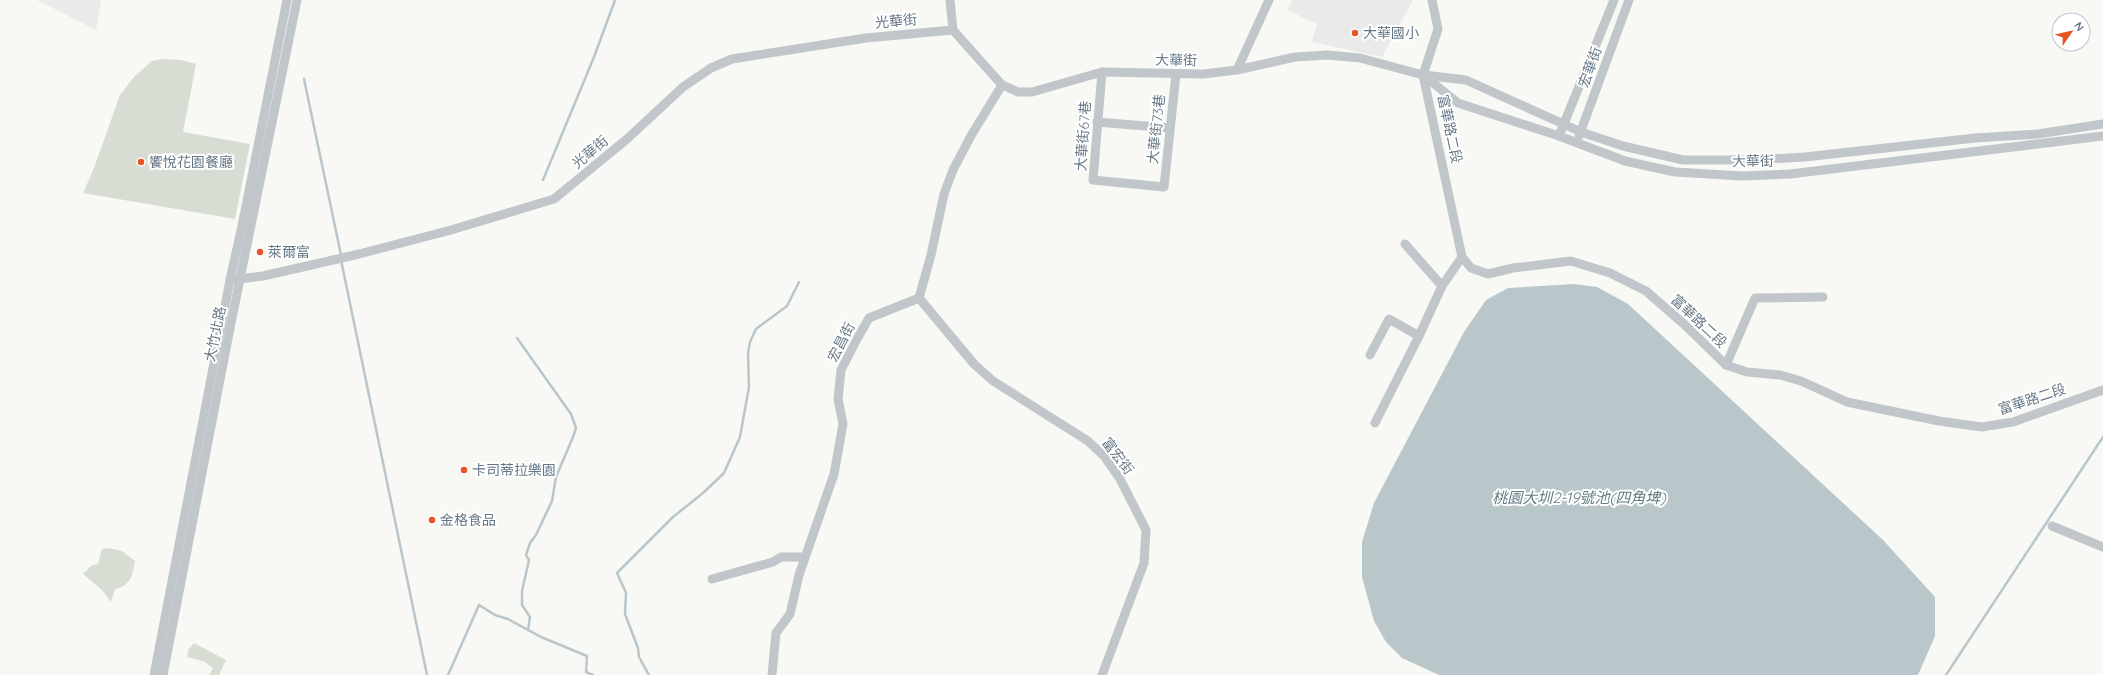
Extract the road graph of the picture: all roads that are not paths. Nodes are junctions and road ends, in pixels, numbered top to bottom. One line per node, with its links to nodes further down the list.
1 (287, 0): 32 (street, 大竹北路)
2 (297, 0): 31 (street, 大竹北路)
3 (950, 0): 8 (street)
4 (1268, 0): 9 (street)
5 (1432, 0): 12 (street)
6 (1614, 0): 15 (street, 宏華街)
7 (1629, 0): 18 (street, 宏華街)
8 (953, 30): 13 (street, 大華街); 31 (street, 光華街)
9 (1237, 70): 11 (street, 大華街); 12 (street, 大華街)
10 (1102, 72): 11 (street, 大華街); 13 (street, 大華街); 14 (street, 大華街67巷)
11 (1176, 74): 17 (street, 大華街73巷)
12 (1423, 74): 15 (street, 大華街); 20 (street, 大華街); 30 (street, 富華路二段)
13 (1002, 85): 35 (street)
14 (1098, 122): 17 (street); 28 (street, 大華街67巷)
15 (1564, 123): 18 (street, 大華街); 20 (street, 宏華街)
16 (2103, 124): 19 (street, 大華街)
17 (1170, 128): 28 (street, 大華街73巷)
18 (1581, 132): 22 (street, 宏華街); 25 (street, 大華街)
19 (2017, 135): 23 (street); 24 (street, 大華街)
20 (1559, 136): 22 (street, 大華街)
21 (2103, 136): 23 (street, 大華街)
22 (1576, 143): 27 (street, 大華街)
23 (2018, 147): 26 (street, 大華街)
24 (1862, 150): 25 (street, 大華街); 26 (street)
25 (1734, 160): 27 (street)
26 (1863, 165): 27 (street, 大華街)
27 (1737, 176)
28 (1164, 187)
29 (1405, 244): 33 (street)
30 (1462, 257): 33 (street); 38 (street, 富華路二段)
31 (242, 279): 32 (street, 光華街); 46 (street, 大竹北路)
32 (230, 280): 45 (street, 大竹北路)
33 (1442, 286): 36 (street)
34 (1823, 297): 38 (street)
35 (919, 298): 43 (street, 宏昌街); 48 (street, 富宏街)
36 (1419, 336): 37 (street); 40 (street)
37 (1370, 355)
38 (1726, 365): 39 (street, 富華路二段)
39 (2103, 390)
40 (1375, 423)
41 (2052, 526): 42 (street)
42 (2103, 547)
43 (805, 557): 44 (street); 47 (street, 宏昌街)
44 (712, 579)
45 (154, 675)
46 (163, 675)
47 (772, 675)
48 (1102, 675)

